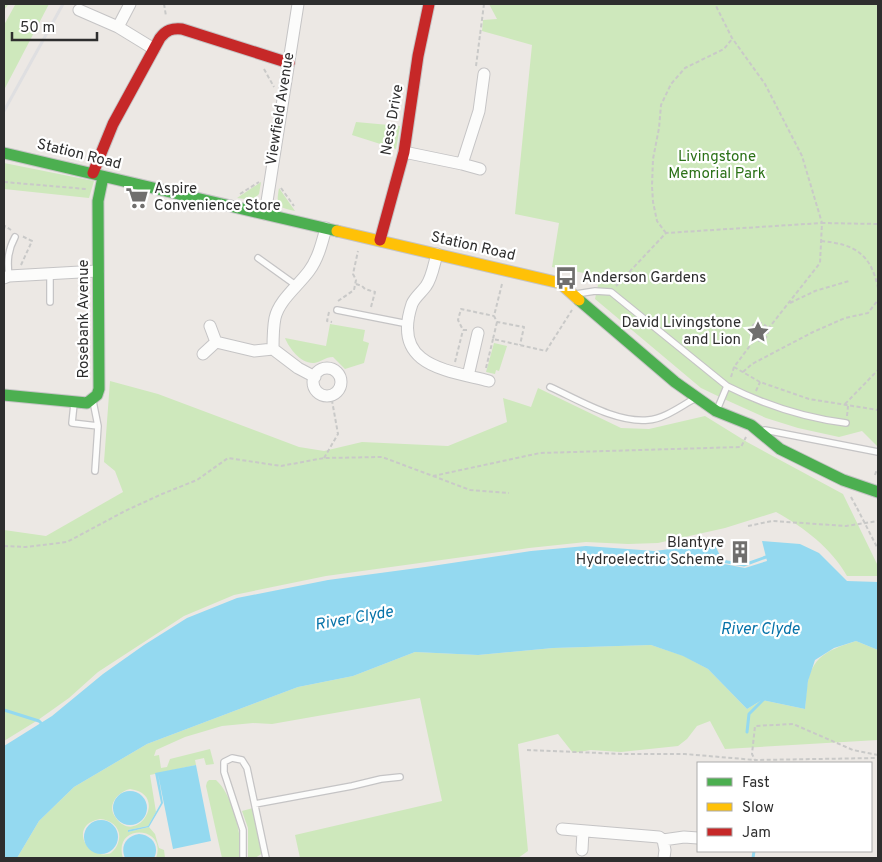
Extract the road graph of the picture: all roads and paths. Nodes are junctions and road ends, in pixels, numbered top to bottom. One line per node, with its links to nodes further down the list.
1 (130, 4): 7 (street)
2 (298, 4): 11 (street, Viewfield Avenue)
3 (429, 4): 15 (street, Ness Drive)
4 (484, 4): 12 (path)
5 (715, 4): 8 (path)
6 (79, 10): 7 (street)
7 (118, 27): 9 (street)
8 (732, 38): 24 (path); 28 (path)
9 (154, 49): 10 (street, Rosebank Avenue); 18 (street, Rosebank Avenue)
10 (256, 54): 11 (street, Rosebank Avenue); 13 (path)
11 (289, 63): 19 (street, Viewfield Avenue)
12 (484, 74): 16 (street)
13 (274, 88)
14 (4, 152): 18 (street, Station Road)
15 (404, 152): 16 (street); 31 (street, Ness Drive)
16 (462, 164): 17 (street)
17 (480, 169)
18 (98, 175): 21 (street, Rosebank Avenue); 23 (street, Station Road)
19 (271, 175): 22 (path); 23 (street, Viewfield Avenue); 25 (path)
20 (4, 182): 21 (path)
21 (100, 191): 36 (street, Rosebank Avenue)
22 (239, 194)
23 (265, 214): 25 (street, Station Road)
24 (822, 223): 26 (path); 28 (path); 32 (path)
25 (307, 224): 27 (street, Station Road)
26 (878, 224)
27 (326, 228): 29 (street, Station Road); 41 (street)
28 (666, 233): 43 (path)
29 (362, 236): 31 (street, Station Road); 40 (path)
30 (15, 237): 38 (lane)
31 (380, 240): 33 (street, Station Road)
32 (821, 240): 42 (path); 47 (path)
33 (436, 254): 35 (street, Station Road); 55 (street)
34 (258, 258): 41 (lane)
35 (506, 270): 44 (street, Station Road); 51 (path)
36 (98, 271): 37 (street); 78 (street, Rosebank Avenue)
37 (50, 274): 38 (street); 46 (lane)
38 (6, 277)
39 (849, 281): 47 (path)
40 (355, 284): 50 (path); 52 (path)
41 (297, 286): 64 (street)
42 (878, 288)
43 (611, 292): 44 (lane); 73 (lane)
44 (574, 294): 77 (street, Station Road)
45 (878, 300): 69 (path)
46 (50, 302)
47 (789, 303): 57 (path)
48 (574, 306): 63 (path)
49 (330, 307): 53 (path)
50 (335, 307): 52 (lane)
51 (494, 316): 54 (path); 58 (path)
52 (369, 317): 55 (lane)
53 (332, 322)
54 (497, 322): 60 (path); 63 (path)
55 (408, 324): 68 (street)
56 (210, 326): 62 (street)
57 (768, 329): 61 (path); 61 (path)
58 (463, 330): 59 (path); 68 (path)
59 (478, 332): 70 (street)
60 (493, 339): 63 (path); 72 (path)
61 (755, 339): 66 (path)
62 (216, 342): 64 (street); 65 (street)
63 (520, 345)
64 (273, 349): 71 (street)
65 (203, 354)
66 (734, 368): 69 (path); 73 (path)
67 (878, 370): 80 (path)
68 (453, 372): 70 (street)
69 (743, 372): 80 (path)
70 (468, 376): 72 (street)
71 (315, 377): 76 (street); 76 (street)
72 (486, 380)
73 (727, 386): 81 (lane); 83 (lane)
74 (550, 387): 77 (lane)
75 (4, 395): 79 (street, Rosebank Avenue)
76 (331, 395): 87 (path)
77 (696, 398): 81 (street, Station Road)
78 (93, 399): 79 (street, Rosebank Avenue); 84 (lane)
79 (75, 402): 84 (lane)
80 (845, 405): 82 (path)
81 (717, 410): 85 (street, Station Road)
82 (878, 410)
83 (846, 423)
84 (98, 426): 88 (lane)
85 (753, 427): 86 (lane); 89 (path); 90 (street, Station Road)
86 (878, 452)
87 (324, 458): 89 (path); 95 (path)
88 (95, 471)
89 (433, 476): 91 (path)
90 (878, 492)
91 (509, 493)
92 (856, 508): 96 (path, bridge)
93 (878, 520): 94 (path)
94 (748, 526)
95 (4, 546)
96 (878, 549)
97 (527, 750): 99 (path)
98 (878, 756): 99 (path); 99 (path)
99 (755, 760)
100 (400, 777): 101 (lane)
101 (255, 804): 107 (lane); 108 (lane)
102 (562, 830): 103 (street)
103 (583, 831): 105 (street); 106 (street)
104 (697, 838): 105 (street)
105 (663, 840): 109 (street)
106 (582, 850)
107 (243, 858)
108 (266, 858)
109 (664, 858)

